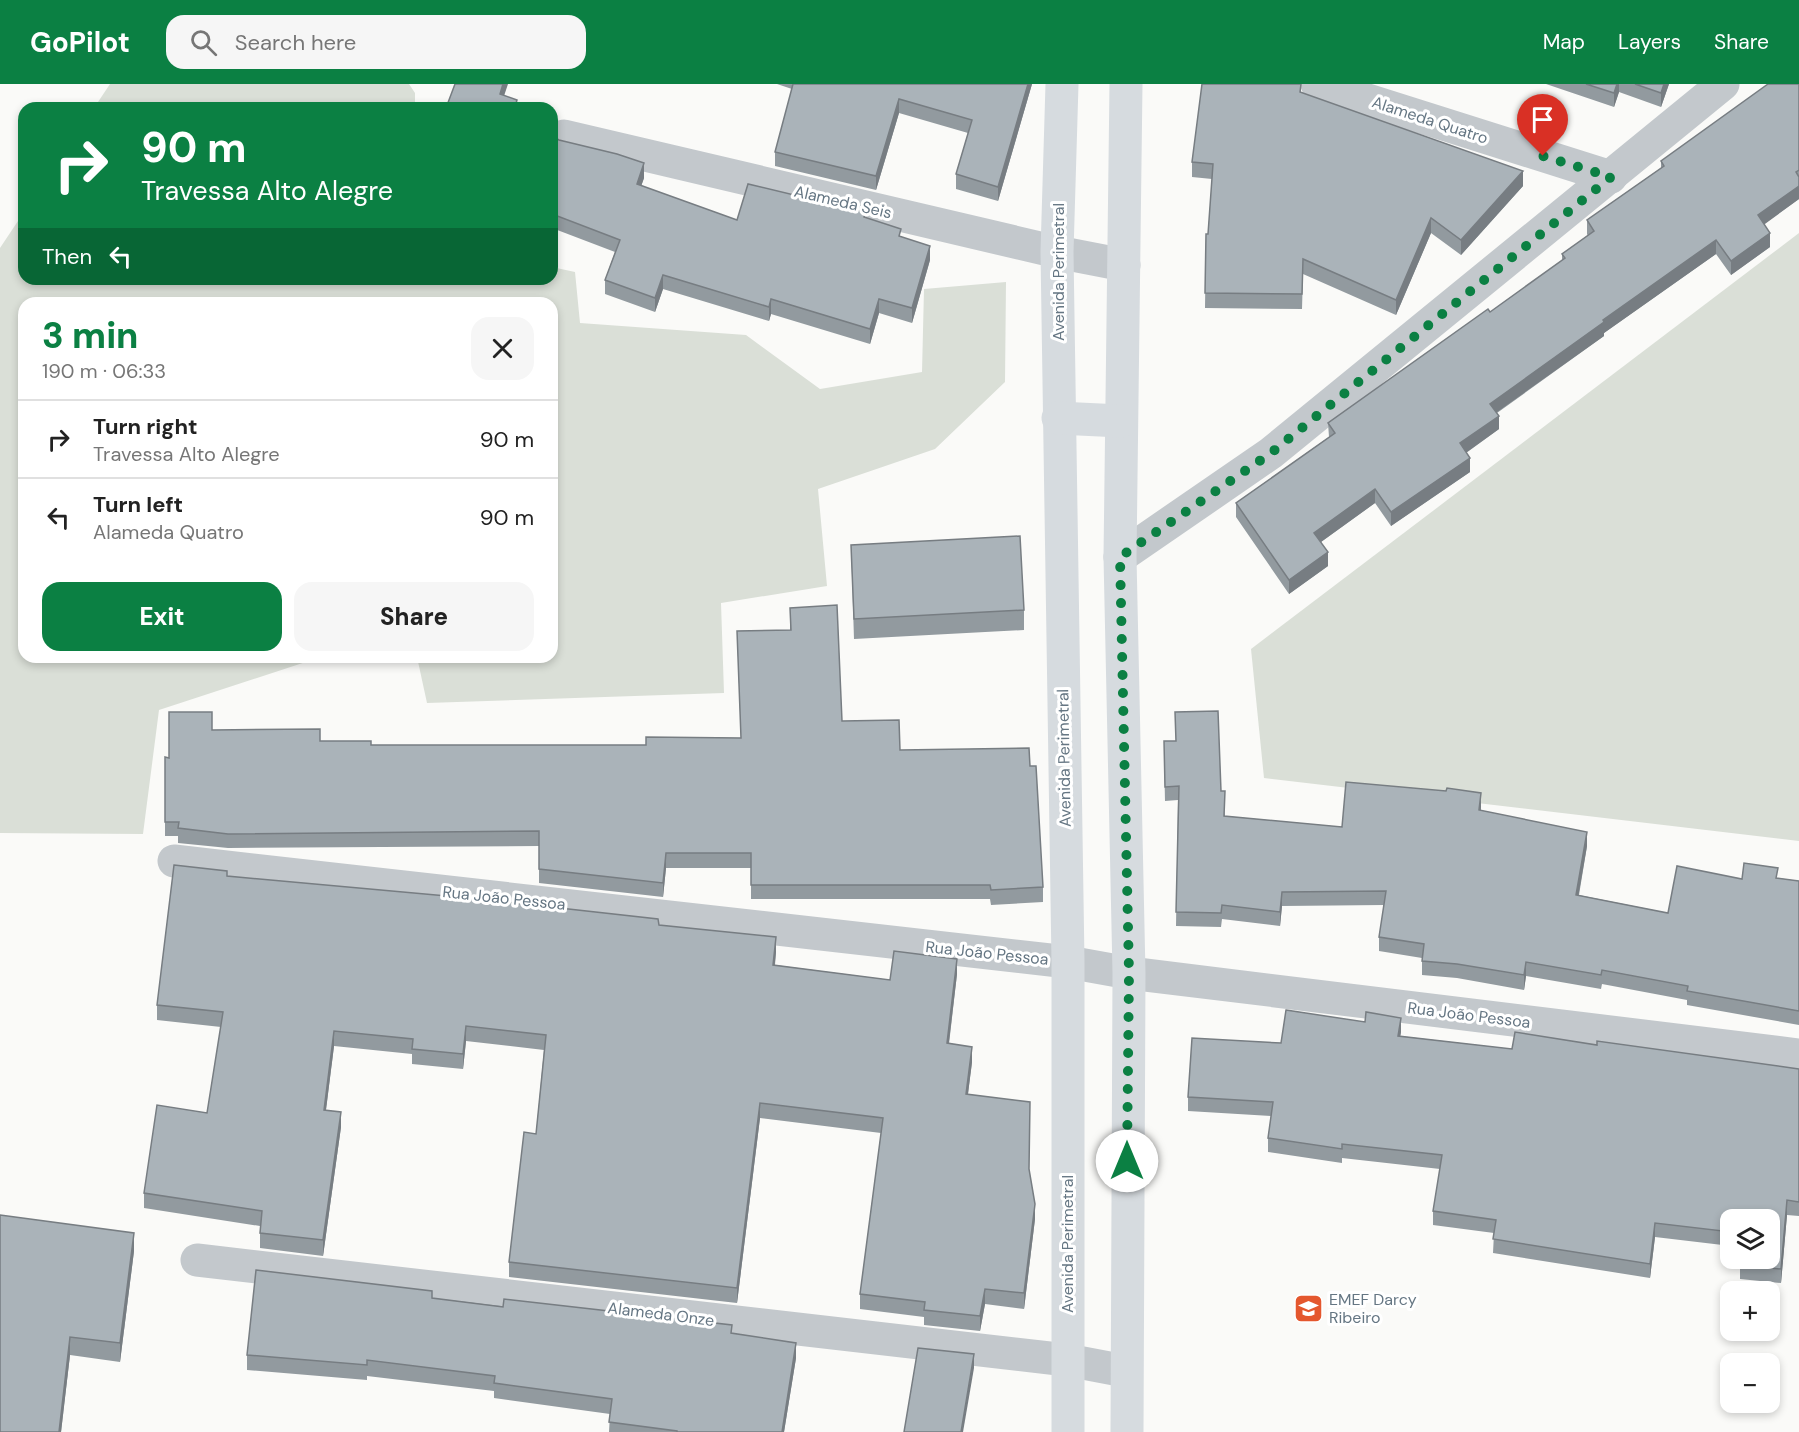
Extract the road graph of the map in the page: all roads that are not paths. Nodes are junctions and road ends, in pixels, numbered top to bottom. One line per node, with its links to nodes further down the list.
1 (1062, 84): 7 (street, Avenida Perimetral)
2 (1126, 84): 8 (street)
3 (1317, 84): 6 (street, Alameda Quatro)
4 (1723, 84): 6 (street)
5 (564, 136): 7 (street, Alameda Seis)
6 (1611, 177): 11 (street)
7 (1057, 252): 8 (street, Alameda Seis); 9 (street, Avenida Perimetral)
8 (1124, 265): 10 (street)
9 (1058, 418): 10 (street); 13 (street, Avenida Perimetral)
10 (1121, 421): 11 (street)
11 (1120, 557): 14 (street)
12 (174, 861): 13 (street, Rua João Pessoa)
13 (1068, 962): 14 (street, Rua João Pessoa); 17 (street, Avenida Perimetral)
14 (1129, 973): 15 (street, Rua João Pessoa); 18 (street)
15 (1799, 1055)
16 (197, 1260): 17 (street, Alameda Onze)
17 (1067, 1360): 18 (street, Alameda Onze); 19 (street, Avenida Perimetral)
18 (1125, 1371): 20 (street)
19 (1068, 1432)
20 (1127, 1432)

